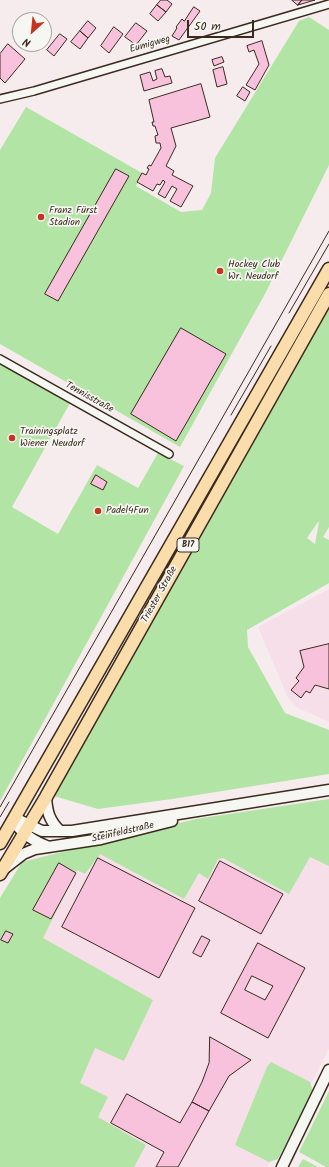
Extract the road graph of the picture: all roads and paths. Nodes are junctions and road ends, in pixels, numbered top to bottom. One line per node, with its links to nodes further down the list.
1 (329, 4): 2 (street, Eumigweg)
2 (0, 98)
3 (329, 269): 10 (main road, Triester Straße / B17)
4 (329, 294): 8 (main road, Triester Straße / B17)
5 (0, 359): 6 (street, Tennisstraße)
6 (169, 454)
7 (329, 790): 9 (main road, Steinfeldstraße)
8 (46, 797): 11 (main road, Triester Straße / B17); 12 (main road)
9 (241, 805): 12 (main road, Steinfeldstraße); 14 (main road, Steinfeldstraße)
10 (14, 819): 11 (main road); 13 (main road, Triester Straße / B17)
11 (26, 830): 12 (main road, Steinfeldstraße); 14 (main road); 15 (main road, Triester Straße / B17)
12 (60, 831)
13 (0, 843)
14 (49, 847): 15 (main road, Steinfeldstraße)
15 (1, 872)
16 (329, 1070): 17 (main road)
17 (282, 1167)

